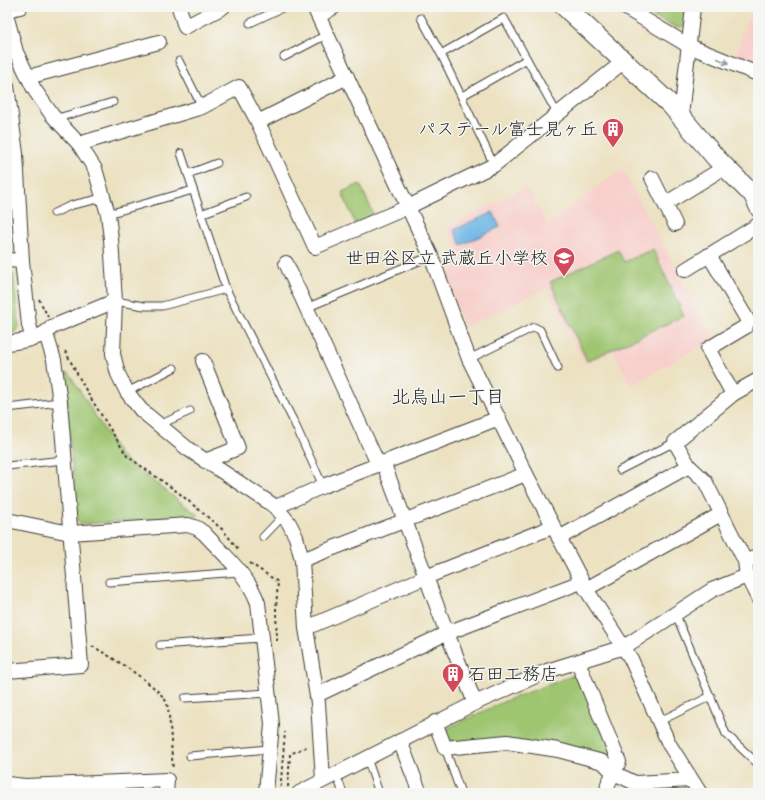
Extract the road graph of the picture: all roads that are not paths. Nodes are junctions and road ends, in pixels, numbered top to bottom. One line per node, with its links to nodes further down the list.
1 (20, 7): 9 (street)
2 (179, 7): 3 (street)
3 (223, 7)
4 (284, 7): 13 (lane)
5 (334, 7): 10 (street)
6 (565, 7): 22 (street)
7 (624, 7): 17 (street)
8 (693, 7): 17 (street)
9 (7, 10)
10 (316, 12): 15 (street)
11 (7, 18): 14 (street)
12 (421, 18): 18 (lane)
13 (250, 23)
14 (8, 33): 24 (street)
15 (328, 34): 19 (lane); 25 (street)
16 (159, 42): 24 (street)
17 (689, 46): 23 (street, one-way to 23); 31 (street)
18 (441, 54): 20 (lane); 27 (lane)
19 (284, 57)
20 (527, 59): 27 (lane); 30 (lane)
21 (178, 61): 29 (lane)
22 (623, 62): 30 (street); 31 (street)
23 (758, 74)
24 (28, 77): 32 (street)
25 (347, 77): 33 (street); 47 (street)
26 (7, 86): 41 (street)
27 (462, 96): 37 (lane)
28 (113, 102): 32 (lane)
29 (202, 107): 33 (street); 34 (street)
30 (558, 115): 37 (street)
31 (681, 116): 38 (street)
32 (57, 121): 34 (street)
33 (258, 122): 47 (street)
34 (79, 144): 45 (street)
35 (181, 153): 39 (lane)
36 (217, 164): 39 (lane)
37 (494, 165): 47 (street)
38 (725, 167): 43 (street); 46 (street)
39 (188, 174): 42 (lane)
40 (652, 178): 46 (street)
41 (12, 180): 57 (street)
42 (193, 190): 50 (lane); 51 (lane)
43 (753, 191): 48 (street)
44 (246, 197): 51 (lane)
45 (103, 198): 49 (lane); 50 (street)
46 (665, 204): 52 (street)
47 (408, 207): 55 (street)
48 (758, 210)
49 (54, 213)
50 (108, 214): 61 (street)
51 (201, 214): 60 (lane)
52 (675, 224)
53 (758, 225): 54 (street)
54 (709, 255): 59 (street); 71 (street)
55 (431, 256): 62 (lane); 65 (street)
56 (7, 260): 57 (street)
57 (22, 261): 63 (street)
58 (286, 263): 62 (street)
59 (685, 270)
60 (226, 289): 61 (lane); 85 (lane)
61 (115, 301): 63 (street); 70 (street)
62 (306, 308): 80 (street)
63 (40, 336): 64 (street); 72 (street)
64 (7, 343)
65 (470, 359): 68 (lane); 75 (street)
66 (203, 361): 79 (street)
67 (174, 368): 70 (lane)
68 (558, 368)
69 (758, 380): 71 (street)
70 (127, 392): 76 (street)
71 (732, 394): 77 (street)
72 (60, 402): 73 (lane); 78 (street)
73 (7, 408)
74 (190, 411): 76 (lane)
75 (499, 418): 80 (street); 84 (street)
76 (158, 425): 79 (street)
77 (675, 442): 82 (street); 83 (lane)
78 (64, 460): 81 (lane); 90 (street)
79 (205, 461): 86 (street)
80 (381, 463): 85 (street); 89 (street)
81 (7, 466)
82 (689, 466): 87 (street); 91 (street)
83 (620, 470)
84 (526, 474): 89 (street); 91 (street)
85 (323, 486): 86 (street)
86 (280, 511): 92 (lane); 94 (street)
87 (721, 514): 93 (street); 99 (street)
88 (7, 520): 90 (street)
89 (404, 520): 94 (street); 97 (street)
90 (70, 533): 95 (street); 108 (street)
91 (556, 533): 97 (street); 99 (street)
92 (263, 537)
93 (751, 559): 96 (street)
94 (302, 560): 102 (street)
95 (239, 572): 98 (lane); 104 (street)
96 (747, 576): 100 (street); 101 (street)
97 (426, 577): 102 (street); 103 (street)
98 (109, 582)
99 (583, 586): 103 (street); 106 (street)
100 (758, 598)
101 (676, 615): 106 (street); 111 (lane)
102 (306, 628): 110 (street)
103 (447, 633): 110 (street); 113 (street)
104 (262, 638): 105 (lane); 109 (street)
105 (160, 645)
106 (624, 647): 107 (street); 114 (street)
107 (578, 662): 113 (street); 122 (street)
108 (7, 671)
109 (268, 693): 112 (lane); 118 (street)
110 (317, 695): 126 (street)
111 (712, 696): 114 (lane); 121 (lane)
112 (185, 698)
113 (475, 703): 115 (street)
114 (660, 721): 124 (street)
115 (435, 722): 116 (street); 117 (street)
116 (400, 741): 120 (street); 133 (street)
117 (444, 748): 122 (street); 134 (lane)
118 (269, 749): 119 (lane); 129 (street)
119 (190, 756)
120 (366, 758): 123 (street); 132 (lane)
121 (758, 764)
122 (614, 772): 124 (street); 135 (street)
123 (336, 774): 126 (street); 131 (lane)
124 (691, 780): 136 (street)
125 (7, 784): 127 (street)
126 (316, 786): 130 (street)
127 (119, 787): 128 (street)
128 (166, 793)
129 (266, 793)
130 (299, 793)
131 (343, 793)
132 (379, 793)
133 (420, 793)
134 (461, 793)
135 (608, 793)
136 (700, 793)

